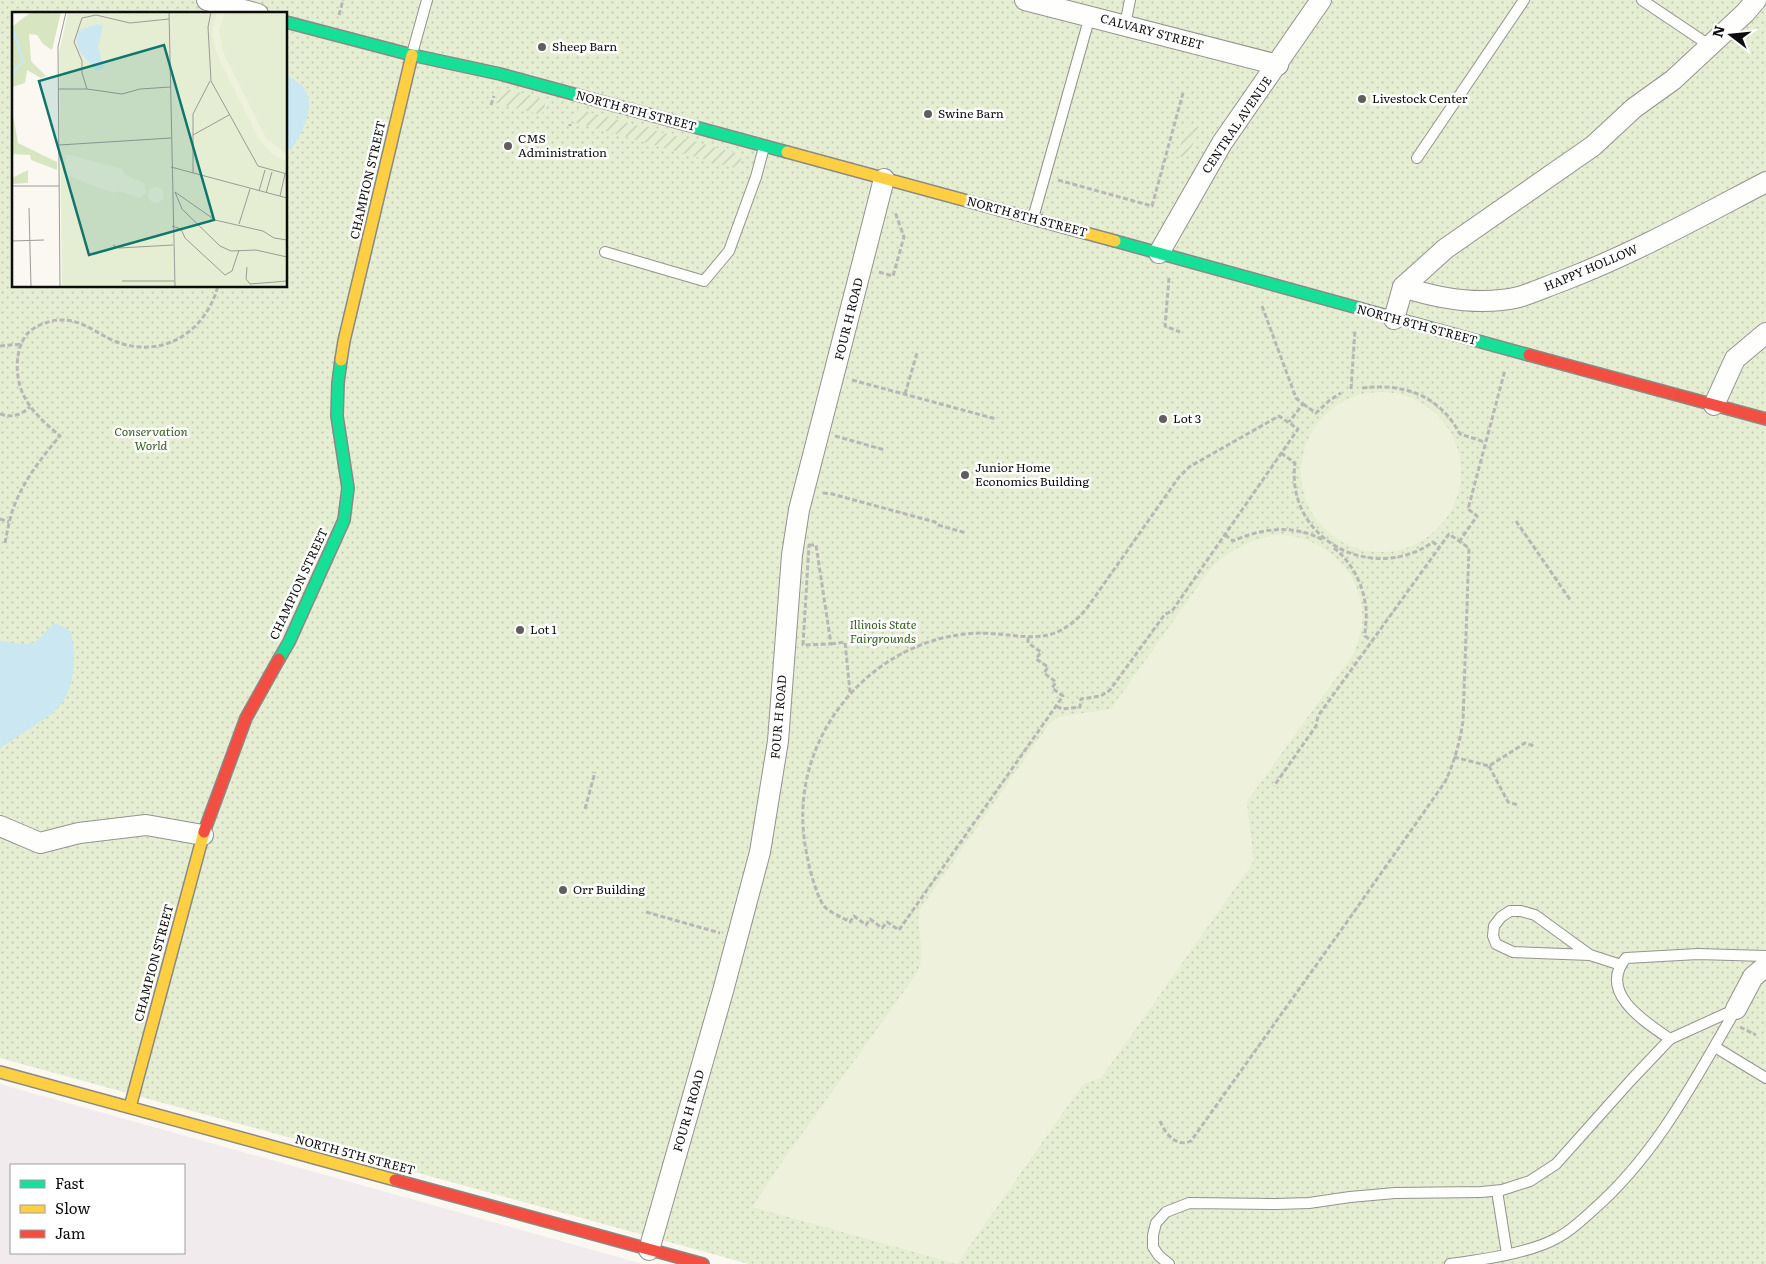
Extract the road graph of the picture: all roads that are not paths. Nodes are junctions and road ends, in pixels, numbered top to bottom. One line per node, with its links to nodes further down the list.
1 (207, 0): 9 (street)
2 (427, 0): 14 (lane)
3 (1026, 0): 10 (street, CALVARY STREET)
4 (1130, 0): 12 (lane)
5 (1322, 0): 15 (street, CENTRAL AVENUE)
6 (1524, 0): 17 (lane)
7 (1642, 0): 13 (lane)
8 (1756, 0): 13 (street)
9 (251, 12)
10 (1090, 16): 12 (street, CALVARY STREET); 20 (lane)
11 (288, 23): 14 (street, NORTH 8TH STREET)
12 (1125, 25): 15 (street, CALVARY STREET)
13 (1709, 45): 23 (street)
14 (412, 55): 16 (street, NORTH 8TH STREET); 29 (street, CHAMPION STREET)
15 (1278, 65): 22 (street, CENTRAL AVENUE)
16 (764, 146): 18 (street, NORTH 8TH STREET); 21 (lane)
17 (1417, 158)
18 (884, 179): 20 (street, NORTH 8TH STREET); 41 (street, FOUR H ROAD)
19 (1766, 182): 23 (street, HAPPY HOLLOW)
20 (1033, 219): 22 (street, NORTH 8TH STREET)
21 (605, 252)
22 (1158, 253): 24 (street, NORTH 8TH STREET)
23 (1404, 287): 24 (street)
24 (1394, 319): 26 (street, NORTH 8TH STREET)
25 (1766, 334): 26 (street)
26 (1714, 405): 27 (street, NORTH 8TH STREET)
27 (1766, 419)
28 (0, 826): 29 (street)
29 (203, 835): 39 (street, CHAMPION STREET)
30 (1590, 955): 30 (lane); 32 (lane)
31 (1766, 956): 32 (lane)
32 (1621, 965): 35 (lane)
33 (1766, 966): 34 (street)
34 (1736, 1009): 35 (lane); 36 (lane)
35 (1670, 1039): 40 (lane)
36 (1715, 1046): 38 (lane); 42 (lane)
37 (0, 1072): 39 (street, NORTH 5TH STREET)
38 (1766, 1078)
39 (130, 1107): 41 (street, NORTH 5TH STREET)
40 (1497, 1191): 42 (lane); 44 (lane)
41 (648, 1250): 43 (street, NORTH 5TH STREET)
42 (1507, 1254): 45 (lane)
43 (703, 1264)
44 (1169, 1264)
45 (1450, 1264)

